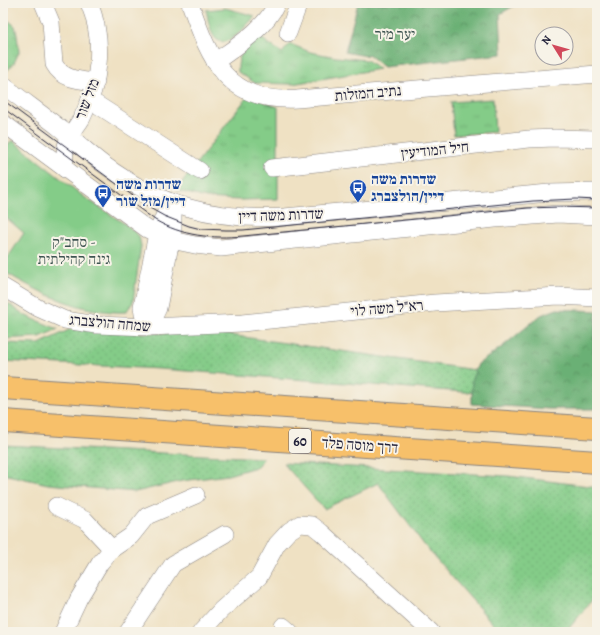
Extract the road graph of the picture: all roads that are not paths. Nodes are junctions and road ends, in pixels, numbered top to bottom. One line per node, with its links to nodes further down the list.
1 (43, 3): 9 (street)
2 (89, 3): 9 (street, מזל שור)
3 (190, 3): 7 (street, נתיב המזלות)
4 (277, 3): 7 (street)
5 (299, 3): 6 (street)
6 (288, 33)
7 (215, 62): 8 (street, נתיב המזלות)
8 (597, 74)
9 (96, 82): 11 (street, מזל שור)
10 (3, 85): 13 (street, שדרות משה דיין)
11 (90, 100): 13 (street, מזל שור); 17 (street)
12 (3, 123): 16 (street, שדרות משה דיין)
13 (70, 136): 16 (street, מזל שור); 19 (street, שדרות משה דיין)
14 (597, 139): 15 (street, חיל המודיעין)
15 (272, 168)
16 (65, 169): 21 (street, שדרות משה דיין)
17 (200, 171)
18 (597, 192): 19 (street, שדרות משה דיין)
19 (173, 203): 21 (street)
20 (597, 216): 21 (street, שדרות משה דיין)
21 (164, 237): 25 (street)
22 (3, 287): 25 (street, שמחה הולצברג)
23 (597, 298): 24 (street, רא"ל משה לוי)
24 (178, 326): 25 (street, שמחה הולצברג)
25 (149, 327)
26 (3, 388): 28 (highway, 60)
27 (3, 421): 29 (highway, דרך מוסה פלד / 60)
28 (597, 428)
29 (597, 462)
30 (196, 495): 33 (street)
31 (56, 506): 33 (street)
32 (225, 534): 35 (street)
33 (112, 549): 34 (street)
34 (63, 632)
35 (128, 632)
36 (201, 632): 37 (street)
37 (431, 632)

